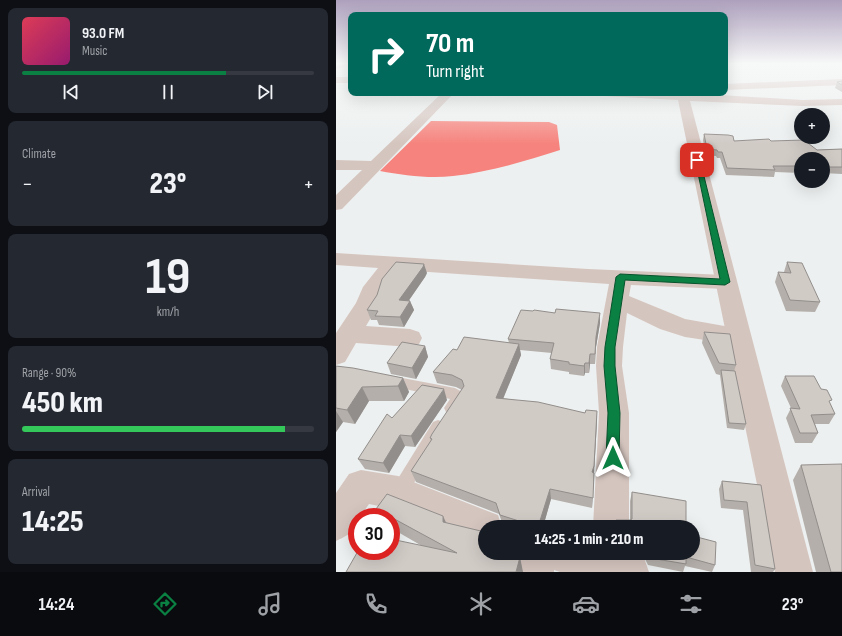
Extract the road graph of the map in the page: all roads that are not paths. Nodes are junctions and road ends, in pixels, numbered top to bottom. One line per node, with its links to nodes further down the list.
1 (445, 96): 6 (street)
2 (683, 96): 10 (street)
3 (698, 96): 4 (street)
4 (842, 102)
5 (336, 165): 6 (street)
6 (374, 166): 7 (street)
7 (336, 206)
8 (336, 259): 9 (street)
9 (393, 263): 11 (street); 12 (street)
10 (725, 282): 11 (street); 13 (street)
11 (618, 290): 13 (street); 18 (street)
12 (348, 334): 14 (street); 15 (street)
13 (738, 336): 25 (street)
14 (410, 338)
15 (336, 355)
16 (376, 378): 17 (lane)
17 (398, 493): 19 (street); 20 (street)
18 (611, 520)
19 (336, 523)
20 (478, 525)
21 (537, 560): 24 (street)
22 (595, 560): 23 (street)
23 (616, 564)
24 (535, 572)
25 (794, 572)

